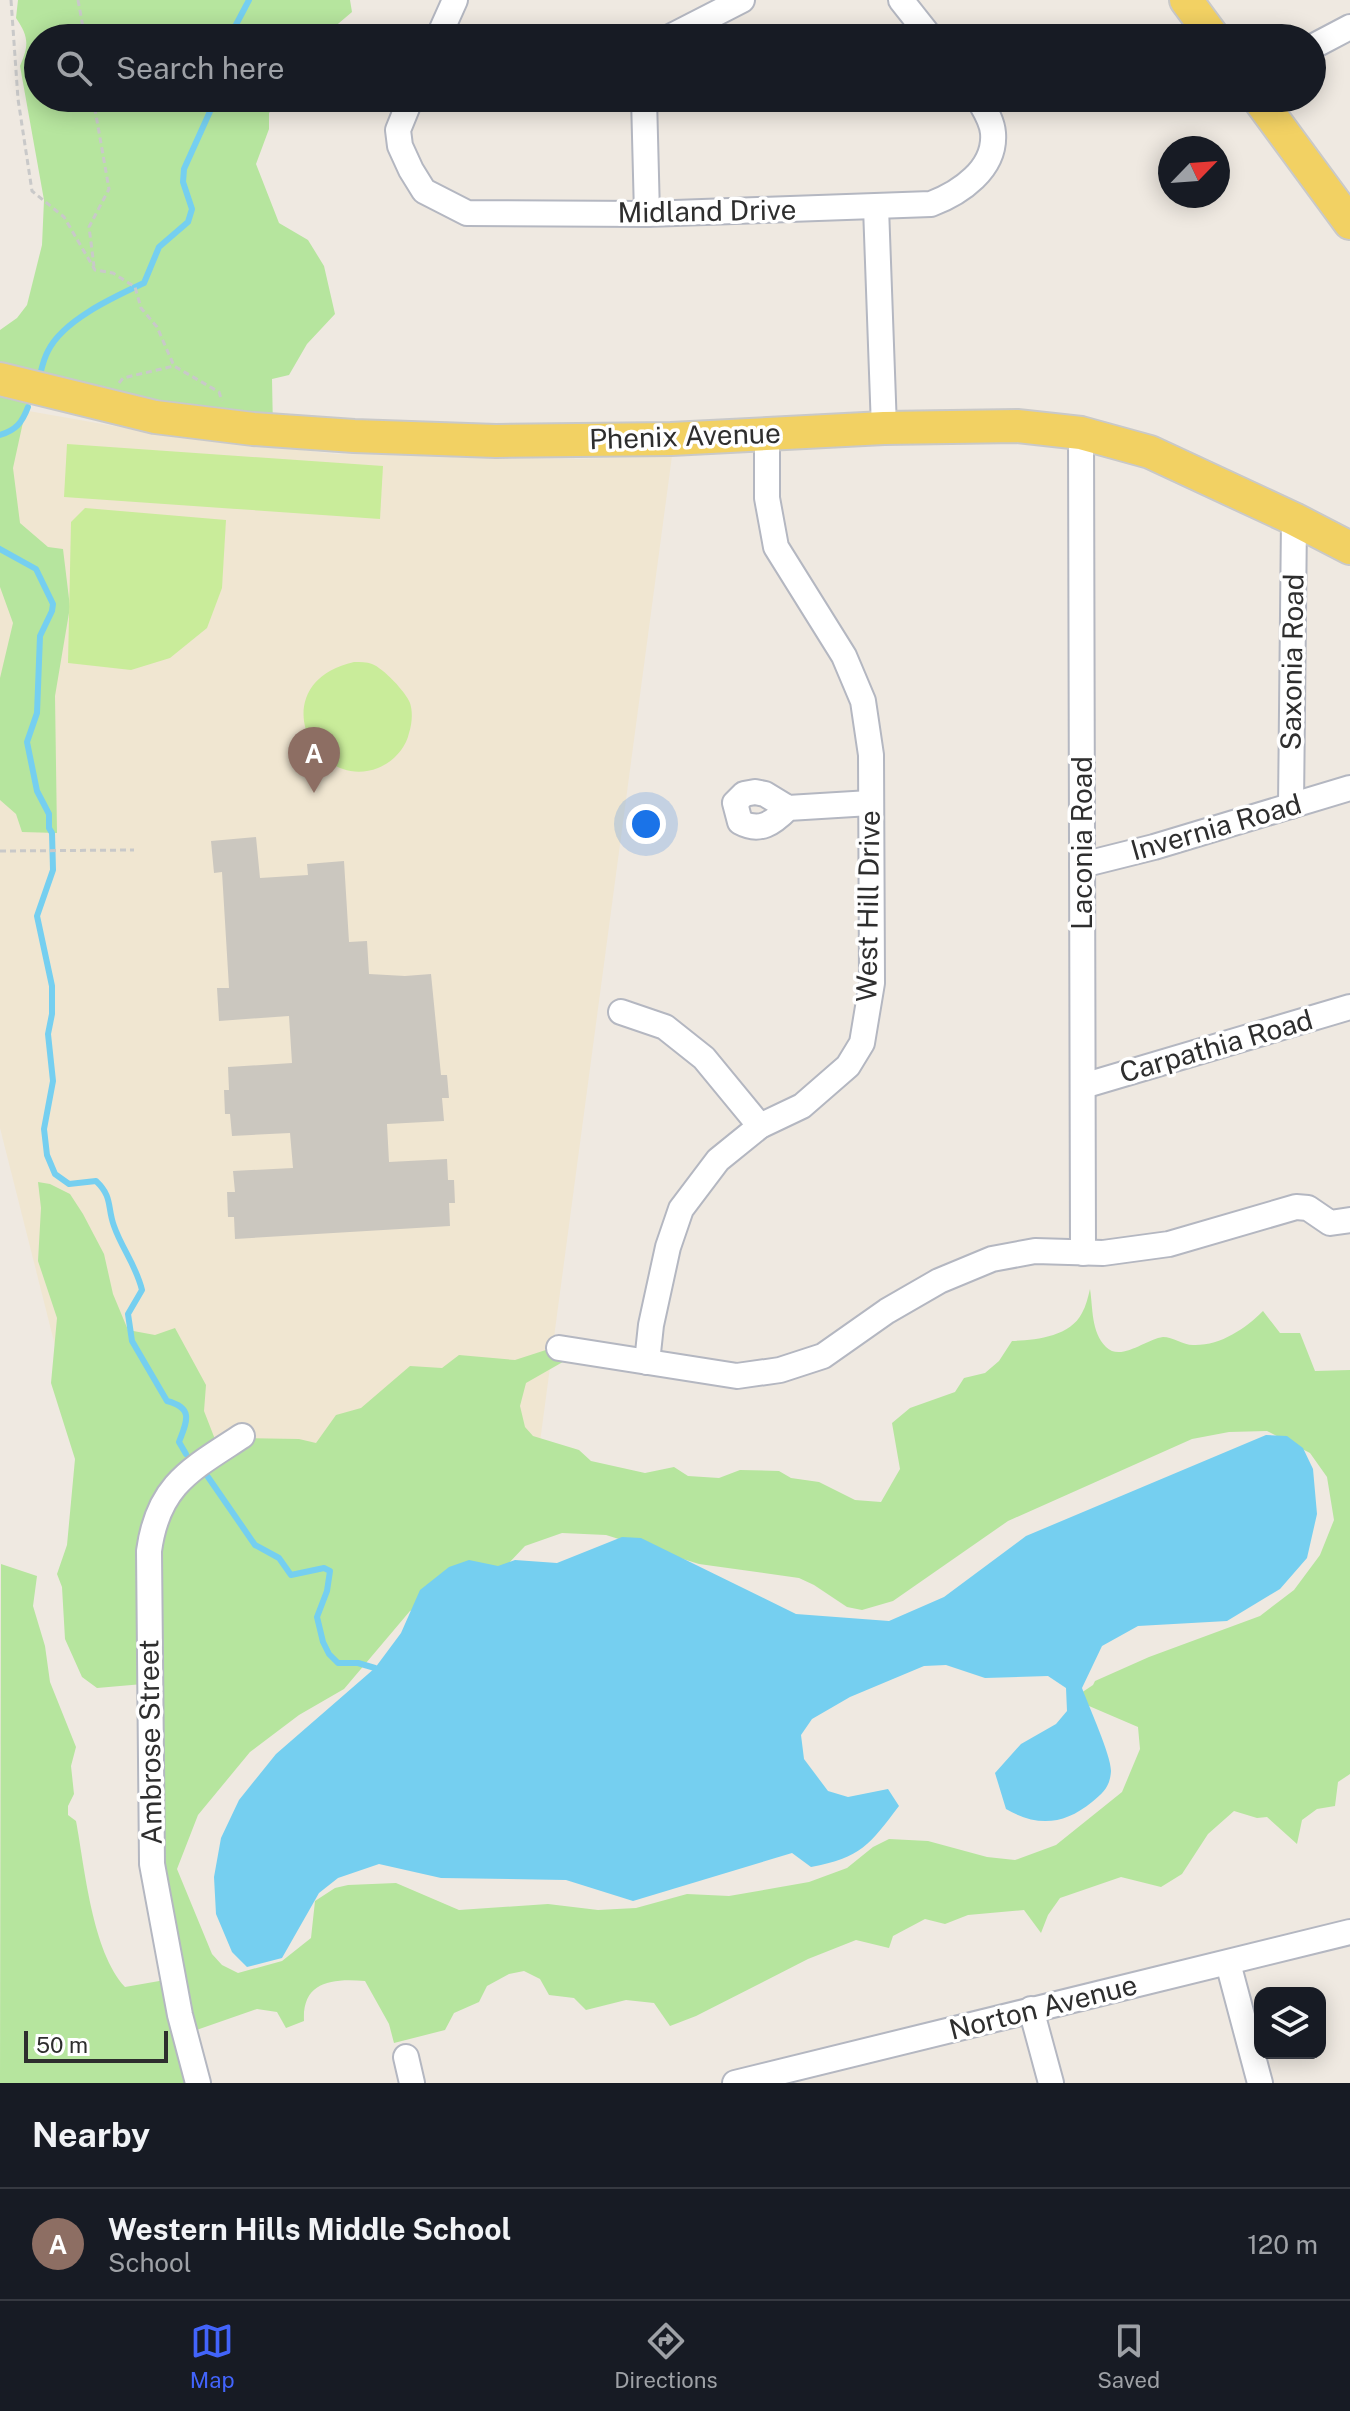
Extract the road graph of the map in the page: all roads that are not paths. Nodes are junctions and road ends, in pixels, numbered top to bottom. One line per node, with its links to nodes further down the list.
1 (455, 0): 5 (street)
2 (742, 0): 6 (street)
3 (901, 0): 7 (street)
4 (1186, 0): 8 (main road)
5 (444, 24)
6 (695, 24)
7 (920, 24)
8 (1204, 24)
9 (1350, 27): 10 (street)
10 (1326, 40)
11 (405, 112): 16 (street, Midland Drive)
12 (644, 112): 16 (street)
13 (986, 112): 15 (street, Midland Drive)
14 (1268, 112): 17 (main road)
15 (876, 207): 16 (street, Midland Drive); 19 (street)
16 (647, 214)
17 (1350, 223)
18 (0, 379): 21 (main road, Phenix Avenue)
19 (884, 428): 20 (main road, Phenix Avenue); 21 (main road, Phenix Avenue)
20 (1081, 433): 22 (main road, Phenix Avenue); 28 (street, Laconia Road)
21 (767, 434): 25 (street, West Hill Drive)
22 (1294, 519): 23 (main road, Phenix Avenue); 26 (street, Saxonia Road)
23 (1350, 548)
24 (1350, 788): 26 (street, Invernia Road)
25 (870, 803): 27 (street); 32 (street, West Hill Drive)
26 (1291, 806): 28 (street, Invernia Road)
27 (788, 808)
28 (1082, 865): 31 (street, Laconia Road)
29 (1350, 1007): 31 (street, Carpathia Road)
30 (621, 1012): 32 (street)
31 (1083, 1086): 34 (street, Laconia Road)
32 (760, 1126): 36 (street, West Hill Drive)
33 (1350, 1220): 34 (street)
34 (1083, 1253): 36 (street)
35 (559, 1348): 36 (street)
36 (647, 1362)
37 (242, 1436): 43 (street, Ambrose Street)
38 (1350, 1932): 39 (street, Norton Avenue)
39 (1228, 1963): 40 (street, Norton Avenue); 47 (street)
40 (1031, 2009): 42 (street, Norton Avenue); 46 (street)
41 (406, 2057): 44 (street)
42 (830, 2072): 45 (street, Norton Avenue)
43 (198, 2083)
44 (412, 2083)
45 (735, 2083)
46 (1051, 2083)
47 (1260, 2083)

